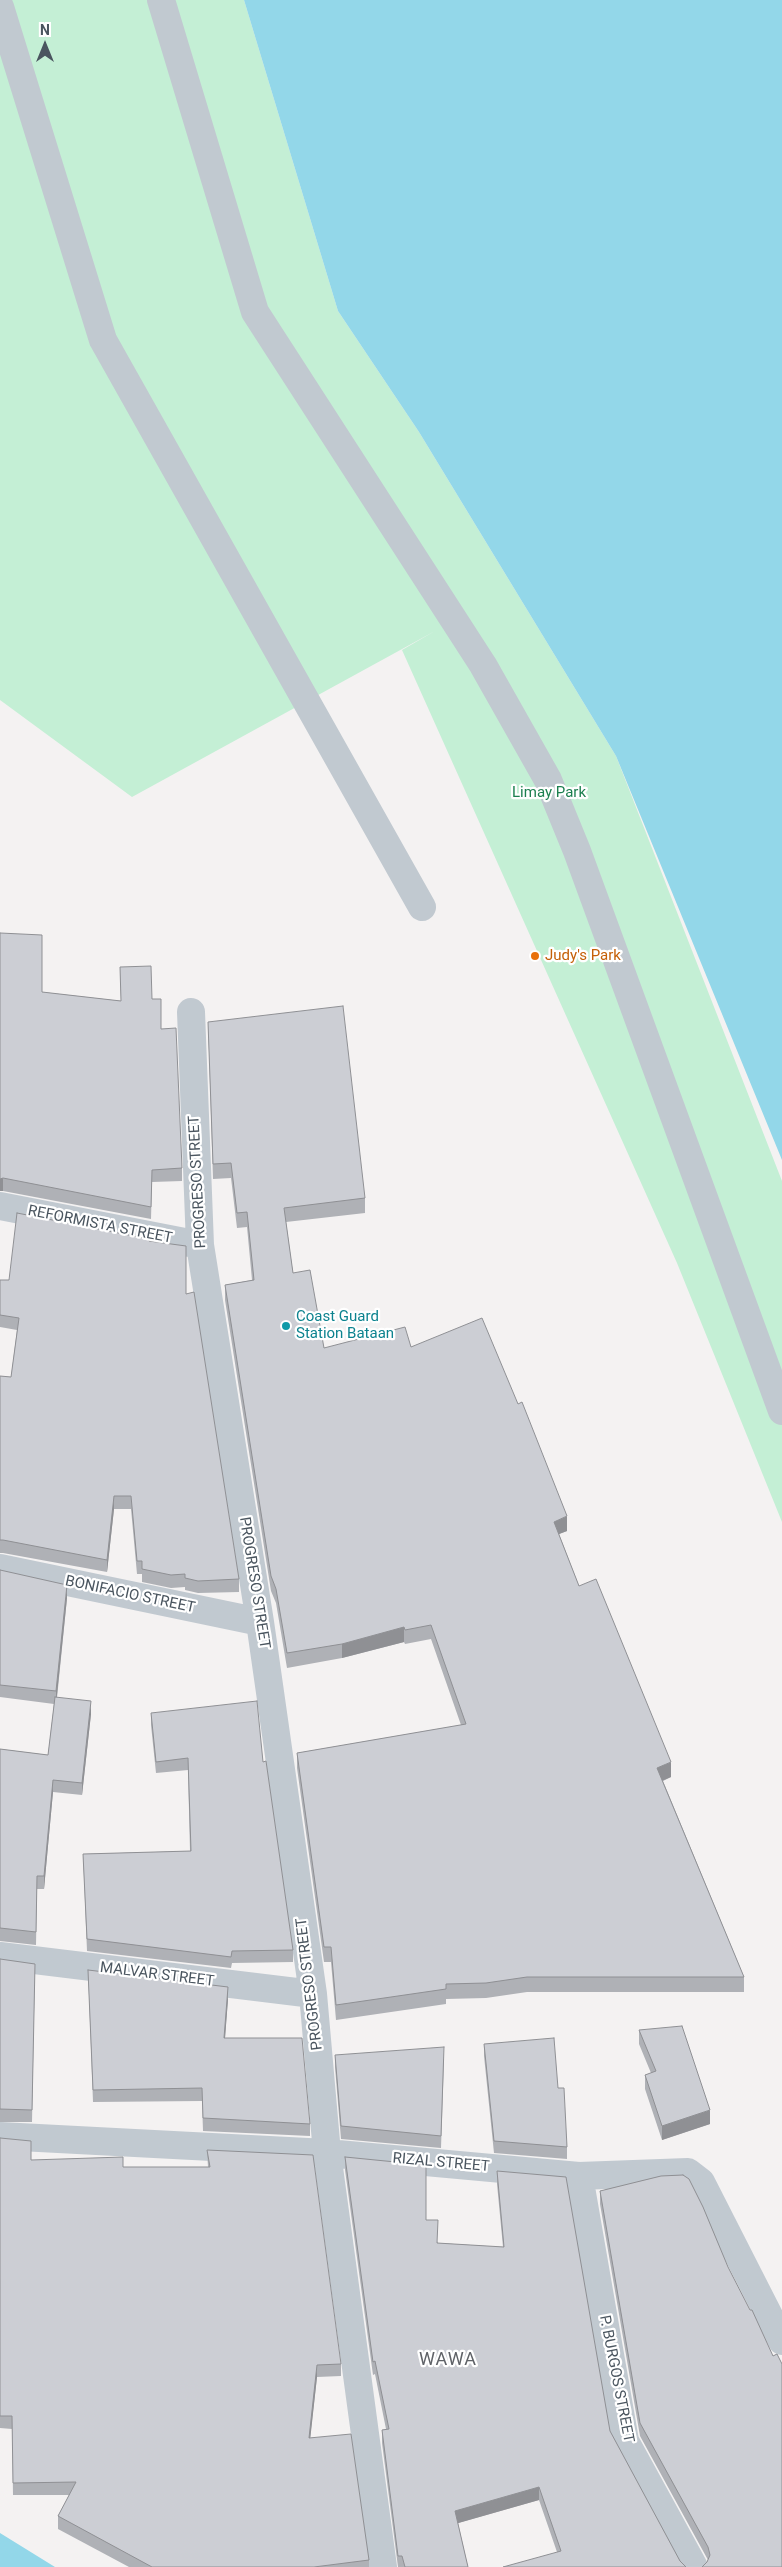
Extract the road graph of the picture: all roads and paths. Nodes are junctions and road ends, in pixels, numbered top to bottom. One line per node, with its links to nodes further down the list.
1 (161, 0): 7 (street)
2 (0, 7): 3 (street)
3 (422, 908)
4 (191, 1012): 6 (street, PROGRESO STREET)
5 (0, 1206): 6 (street, REFORMISTA STREET)
6 (200, 1245): 9 (street, PROGRESO STREET)
7 (782, 1411)
8 (0, 1568): 9 (street, BONIFACIO STREET)
9 (260, 1622): 11 (street, PROGRESO STREET)
10 (0, 1956): 11 (street, MALVAR STREET)
11 (313, 1994): 13 (street, PROGRESO STREET)
12 (0, 2136): 13 (street, RIZAL STREET)
13 (327, 2153): 14 (street, RIZAL STREET); 16 (street, PROGRESO STREET)
14 (579, 2176): 15 (street, RIZAL STREET); 17 (street, P. BURGOS STREET)
15 (782, 2341)
16 (383, 2567)
17 (694, 2567)

